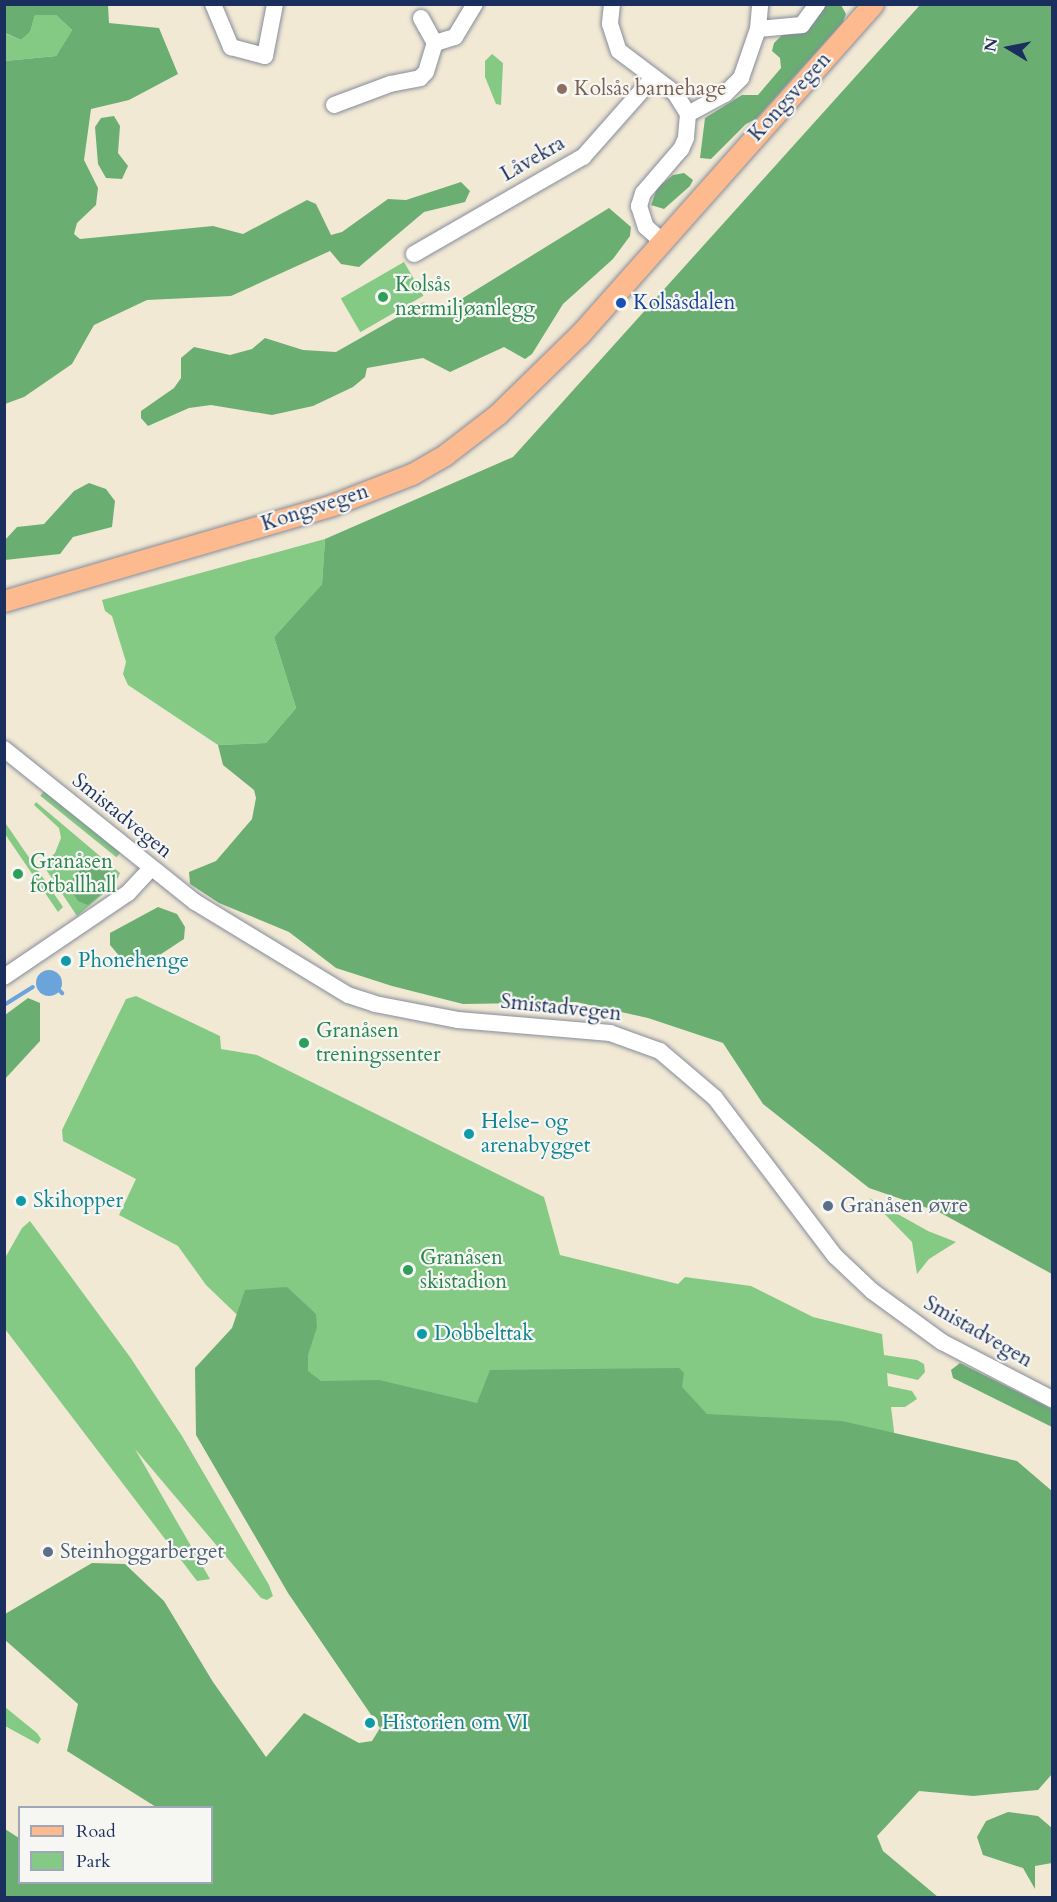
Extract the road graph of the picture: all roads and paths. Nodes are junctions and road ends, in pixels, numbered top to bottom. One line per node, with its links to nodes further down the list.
1 (213, 4): 2 (street)
2 (275, 4)
3 (475, 4): 10 (street)
4 (612, 4): 11 (street)
5 (760, 4): 9 (street)
6 (817, 4): 9 (street)
7 (873, 4): 14 (main road, Kongsvegen)
8 (421, 18): 10 (street)
9 (758, 29): 13 (street)
10 (435, 43): 12 (street)
11 (653, 78): 13 (street); 15 (street, Låvekra)
12 (334, 105)
13 (688, 114): 14 (street)
14 (659, 239): 16 (main road, Kongsvegen)
15 (414, 254)
16 (14, 594): 17 (main road, Kongsvegen)
17 (4, 601)
18 (4, 749): 19 (street, Smistadvegen)
19 (150, 869): 20 (street); 21 (street, Smistadvegen)
20 (4, 977)
21 (1053, 1399)

